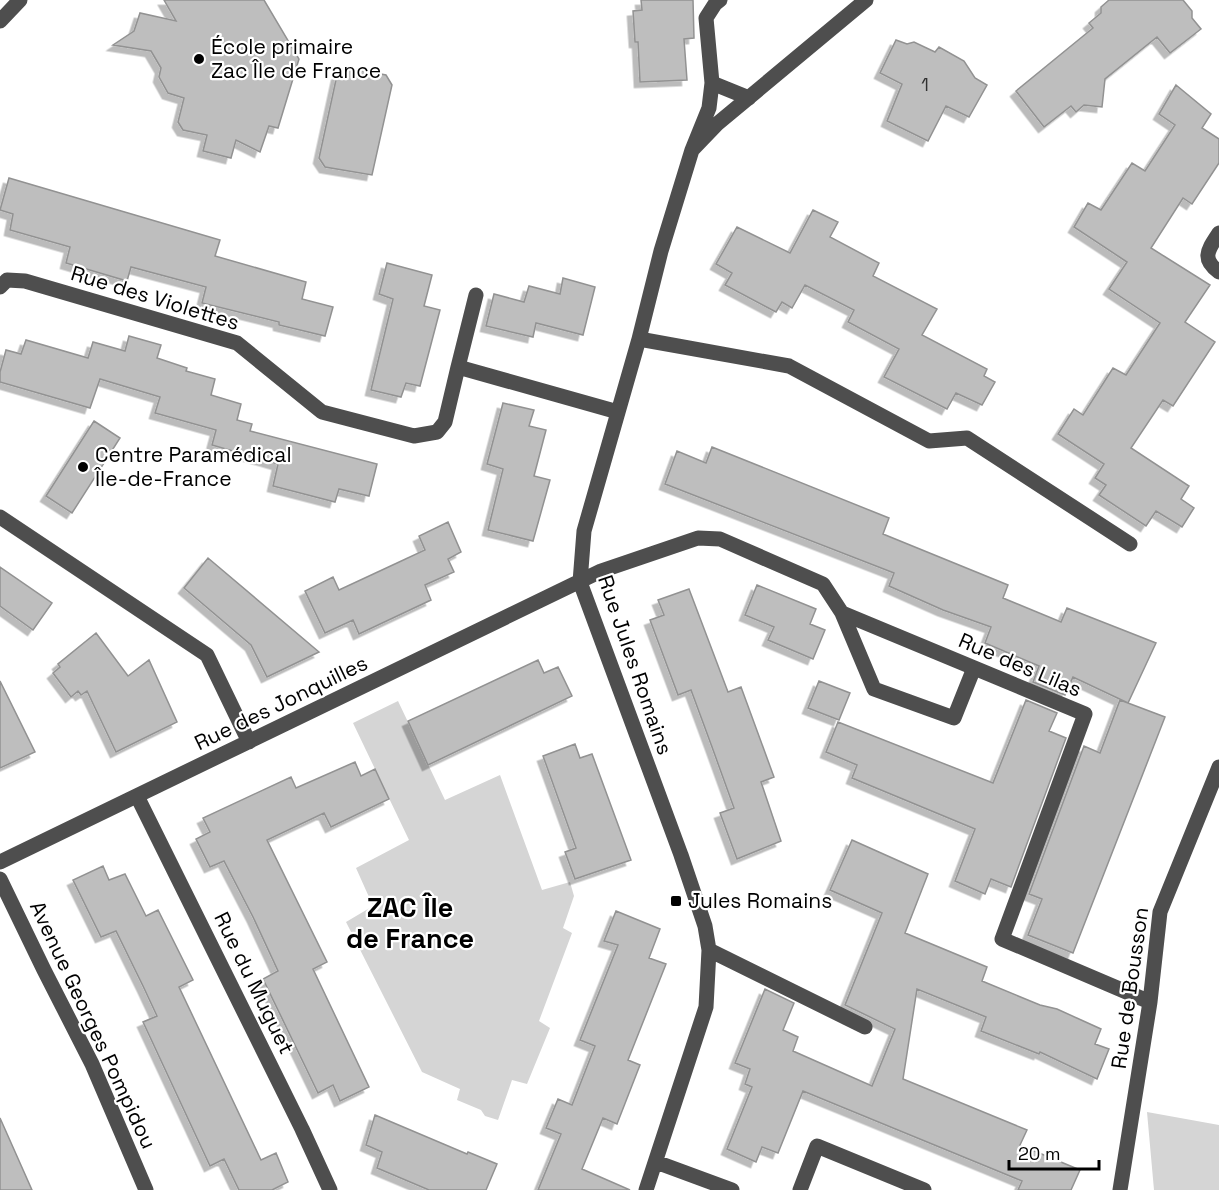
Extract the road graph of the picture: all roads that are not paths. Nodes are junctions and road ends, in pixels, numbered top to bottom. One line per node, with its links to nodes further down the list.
1 (20, 0): 4 (street)
2 (720, 0): 5 (street, Rue Jules Romains)
3 (866, 0): 6 (street)
4 (0, 21)
5 (712, 83): 6 (street); 7 (street, Rue Jules Romains)
6 (749, 98): 7 (street)
7 (692, 150): 12 (street, Rue Jules Romains)
8 (1219, 233): 9 (street)
9 (1219, 272)
10 (0, 287): 13 (street, Rue des Violettes)
11 (476, 295): 13 (street, Rue des Violettes)
12 (639, 339): 14 (street, Rue Jules Romains); 16 (street)
13 (458, 367): 14 (street)
14 (618, 412): 17 (street, Rue Jules Romains)
15 (0, 517): 20 (street)
16 (1130, 544)
17 (580, 582): 18 (street); 20 (street, Rue des Jonquilles); 25 (street, Rue Jules Romains)
18 (842, 613): 19 (street, Rue des Lilas); 19 (street)
19 (974, 668): 26 (street, Rue des Lilas)
20 (249, 742): 22 (street, Rue des Jonquilles)
21 (1219, 766): 26 (street, Rue de Bousson)
22 (137, 796): 23 (street, Rue des Jonquilles); 30 (street, Rue du Muguet)
23 (0, 862)
24 (0, 879): 29 (street, Avenue Georges Pompidou)
25 (709, 950): 27 (street); 28 (street, Rue Jules Romains)
26 (1150, 1002): 35 (street, Rue de Bousson)
27 (865, 1027)
28 (656, 1162): 31 (street, Rue Jules Romains); 32 (street)
29 (146, 1190)
30 (330, 1190)
31 (646, 1190)
32 (732, 1190)
33 (800, 1190): 34 (street)
34 (924, 1190)
35 (1120, 1190)

